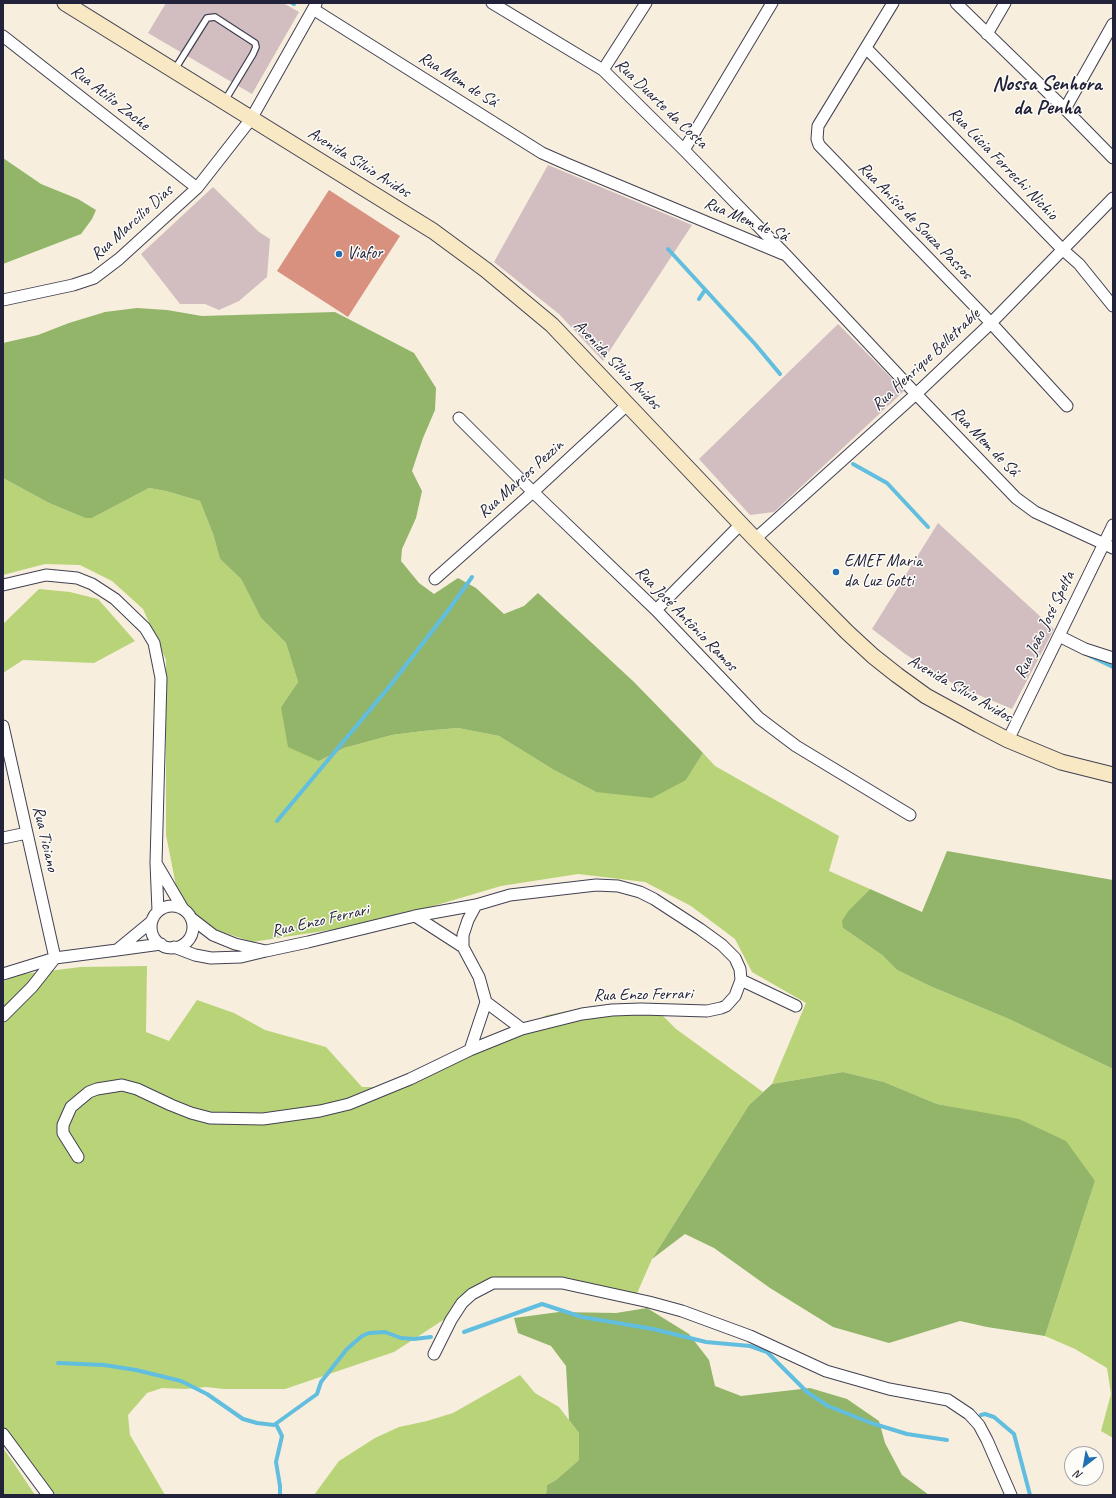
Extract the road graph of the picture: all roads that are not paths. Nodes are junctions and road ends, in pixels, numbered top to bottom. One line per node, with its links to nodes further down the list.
1 (65, 3): 14 (main road, Avenida Sílvio Avidos)
2 (492, 3): 13 (street, Rua Duarte da Costa)
3 (646, 3): 13 (street)
4 (772, 3): 18 (street)
5 (893, 3): 12 (street)
6 (956, 3): 10 (street)
7 (1005, 3): 10 (street)
8 (314, 6): 17 (street, Rua Marcílio Dias); 23 (street, Rua Mem de Sá)
9 (1113, 24): 16 (street)
10 (987, 34): 16 (street)
11 (3, 36): 20 (street, Rua Atílio Zache)
12 (866, 48): 22 (street, Rua Lúcia Forrechi Nichio); 26 (street, Rua Anísio de Souza Passos)
13 (603, 70): 18 (street, Rua Duarte da Costa)
14 (174, 71): 15 (main road, Avenida Sílvio Avidos); 15 (lane)
15 (224, 102): 17 (main road, Avenida Sílvio Avidos)
16 (1065, 109): 19 (street)
17 (251, 119): 20 (street, Rua Marcílio Dias); 28 (main road, Avenida Sílvio Avidos)
18 (684, 150): 23 (street, Rua Duarte da Costa)
19 (1113, 158)
20 (197, 188): 24 (street, Rua Marcílio Dias)
21 (1113, 198): 22 (street, Rua Henrique Belletrable)
22 (1062, 249): 25 (street, Rua Lúcia Forrechi Nichio); 26 (street, Rua Henrique Belletrable)
23 (787, 256): 27 (street, Rua Mem de Sá)
24 (3, 300)
25 (1113, 306)
26 (990, 323): 27 (street, Rua Henrique Belletrable); 29 (street, Rua Anísio de Souza Passos)
27 (916, 394): 34 (street, Rua Henrique Belletrable); 35 (street, Rua Mem de Sá)
28 (628, 404): 31 (street, Rua Marcos Pezzin); 32 (main road, Avenida Sílvio Avidos)
29 (1067, 406)
30 (459, 418): 31 (street, Rua José Antônio Ramos)
31 (533, 492): 36 (street, Rua Marcos Pezzin); 38 (street, Rua José Antônio Ramos)
32 (742, 524): 34 (main road, Avenida Sílvio Avidos); 38 (street)
33 (1113, 525): 35 (street, Rua João José Spelta)
34 (755, 539): 42 (main road, Avenida Sílvio Avidos)
35 (1108, 545): 39 (street, Rua João José Spelta)
36 (435, 579)
37 (3, 585): 47 (street)
38 (656, 610): 44 (street, Rua José Antônio Ramos)
39 (1059, 636): 40 (street); 42 (street, Rua João José Spelta)
40 (1113, 658)
41 (3, 726): 45 (street, Rua Ticiano)
42 (1008, 740): 43 (main road, Avenida Sílvio Avidos)
43 (1113, 775)
44 (910, 815)
45 (27, 833): 46 (street); 59 (street, Rua Ticiano)
46 (3, 838)
47 (156, 863): 49 (street); 50 (street)
48 (476, 905): 51 (street, Rua Enzo Ferrari); 55 (street); 61 (street, Rua Enzo Ferrari)
49 (183, 909): 50 (street); 52 (street)
50 (158, 911): 53 (street)
51 (415, 916): 55 (street); 58 (street, Rua Enzo Ferrari)
52 (191, 918): 56 (street); 58 (street, Rua Enzo Ferrari)
53 (151, 922): 54 (street); 57 (street)
54 (161, 944): 56 (street); 57 (street)
55 (463, 947): 62 (street)
56 (174, 948): 58 (street, Rua Enzo Ferrari)
57 (117, 950): 59 (street)
58 (266, 951)
59 (55, 958): 60 (street); 64 (street)
60 (3, 974)
61 (741, 980): 63 (street); 65 (street, Rua Enzo Ferrari)
62 (486, 1002): 65 (street); 66 (street)
63 (796, 1006)
64 (3, 1016)
65 (522, 1029): 66 (street, Rua Enzo Ferrari)
66 (470, 1050): 67 (street, Rua Enzo Ferrari)
67 (78, 1157)
68 (434, 1354): 71 (street)
69 (3, 1434): 70 (street)
70 (48, 1495)
71 (1011, 1495)

